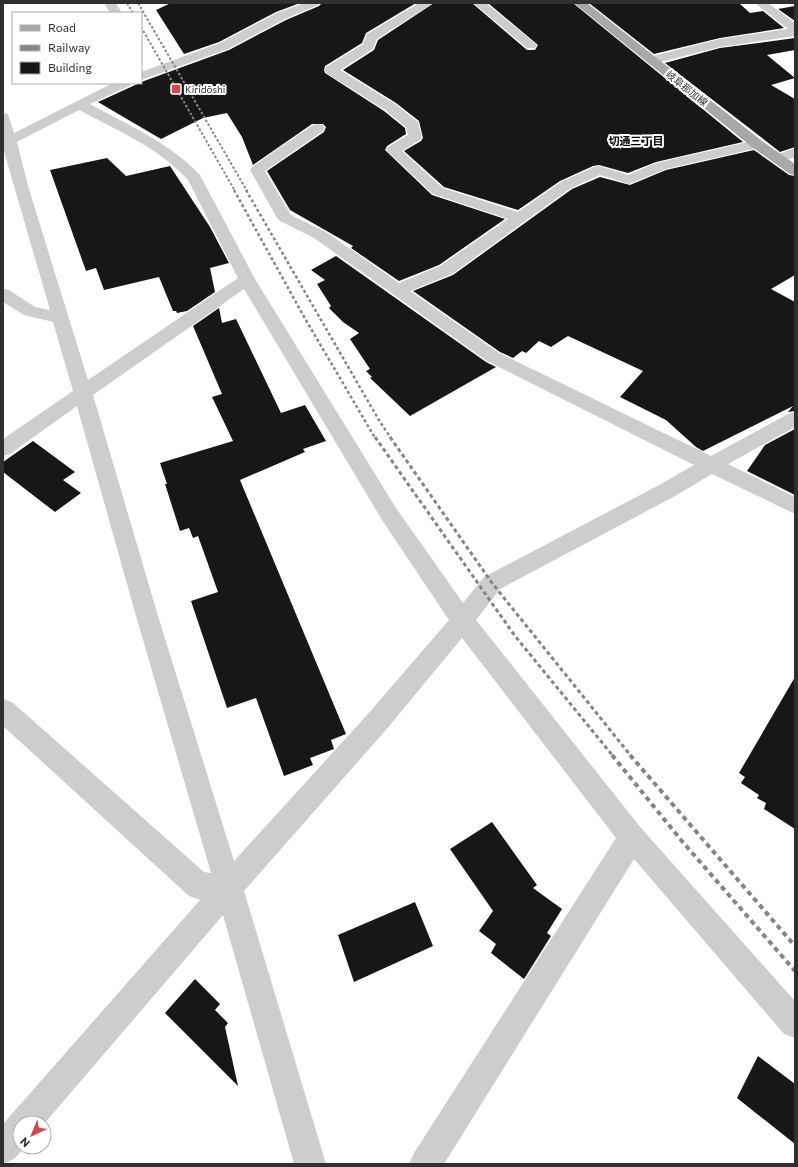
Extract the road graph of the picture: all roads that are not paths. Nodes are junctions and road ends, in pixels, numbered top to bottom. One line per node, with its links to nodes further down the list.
1 (110, 3): 7 (street)
2 (314, 3): 11 (street)
3 (427, 3): 21 (street)
4 (479, 3): 9 (street)
5 (580, 3): 10 (main road, 岐阜那加線)
6 (762, 3): 8 (street)
7 (115, 12)
8 (795, 31): 10 (street)
9 (531, 45)
10 (653, 60): 17 (main road, 岐阜那加線)
11 (145, 70)
12 (122, 84): 13 (street)
13 (79, 104): 16 (street); 22 (street)
14 (3, 117): 16 (street)
15 (318, 128): 23 (street)
16 (6, 142): 25 (street)
17 (757, 144): 19 (main road, 岐阜那加線); 21 (street)
18 (795, 152): 19 (street)
19 (778, 159): 20 (main road, 岐阜那加線)
20 (795, 171)
21 (520, 218): 23 (street)
22 (247, 279): 26 (street); 31 (street)
23 (397, 290): 29 (street)
24 (3, 294): 25 (street)
25 (60, 318): 26 (street)
26 (83, 393): 28 (street); 34 (street)
27 (795, 419): 29 (street)
28 (3, 449)
29 (712, 465): 30 (street); 31 (street)
30 (795, 506)
31 (462, 620): 33 (street); 34 (street)
32 (3, 710): 34 (street)
33 (632, 837): 35 (street); 40 (street)
34 (229, 887): 36 (street); 39 (street)
35 (795, 1023)
36 (31, 1115)
37 (12, 1137): 38 (street)
38 (3, 1148)
39 (310, 1164)
40 (425, 1164)

